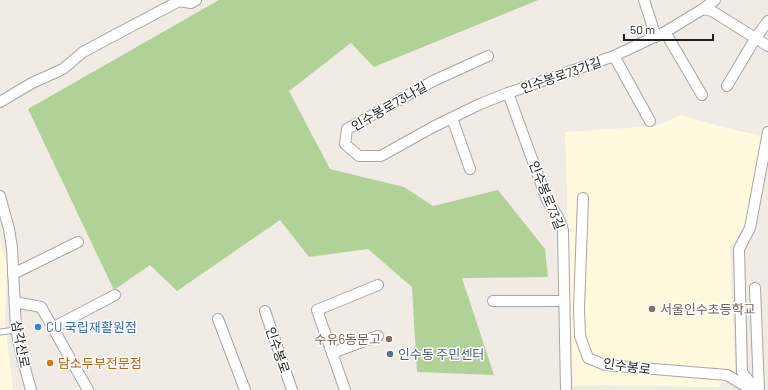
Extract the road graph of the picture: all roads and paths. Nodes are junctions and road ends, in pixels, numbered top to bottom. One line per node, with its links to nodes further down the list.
1 (196, 0): 14 (street)
2 (644, 0): 6 (street)
3 (714, 0): 4 (street, 인수봉로73가길)
4 (702, 5): 6 (street, 인수봉로73가길); 7 (street)
5 (768, 21): 7 (street)
6 (660, 35): 10 (street, 인수봉로73가길); 13 (street)
7 (755, 38): 8 (street); 11 (street)
8 (768, 46)
9 (488, 56): 15 (street, 인수봉로73나길)
10 (614, 56): 12 (street, 인수봉로73가길); 16 (street, 인수봉로73가길)
11 (727, 86)
12 (508, 93): 15 (street, 인수봉로73나길); 27 (street, 인수봉로73길)
13 (702, 95)
14 (0, 102)
15 (452, 118): 18 (street)
16 (650, 121)
17 (768, 132): 43 (street)
18 (470, 169)
19 (0, 196): 22 (street, 삼각산로)
20 (583, 198): 42 (street, 인수봉로)
21 (78, 242): 22 (street)
22 (13, 274): 28 (street, 삼각산로)
23 (378, 285): 35 (street)
24 (755, 288): 44 (street)
25 (115, 295): 31 (street)
26 (493, 301): 27 (street)
27 (564, 301): 41 (street, 인수봉로73길)
28 (15, 302): 31 (street); 32 (street, 삼각산로)
29 (265, 311): 39 (street, 인수봉로)
30 (218, 319): 38 (street)
31 (52, 328): 37 (street)
32 (16, 330): 33 (lane); 36 (street, 삼각산로)
33 (0, 332)
34 (378, 336): 35 (street)
35 (332, 353): 40 (street)
36 (31, 390)
37 (88, 390)
38 (245, 390)
39 (292, 390)
40 (345, 390)
41 (566, 390)
42 (752, 390)
43 (756, 390)
44 (760, 390)

